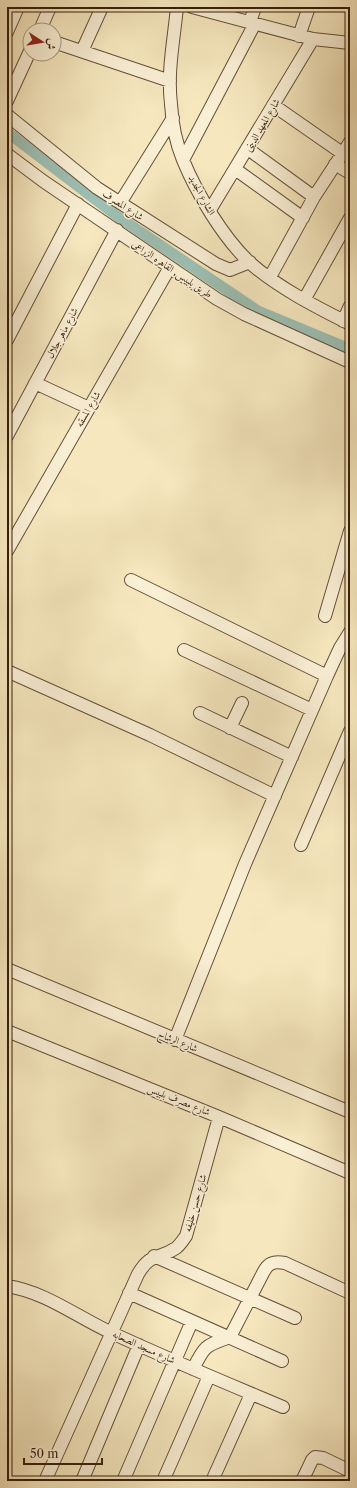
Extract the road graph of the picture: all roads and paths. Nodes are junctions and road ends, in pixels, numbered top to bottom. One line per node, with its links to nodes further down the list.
1 (18, 7): 10 (street)
2 (50, 7): 8 (street)
3 (102, 7): 15 (street)
4 (176, 7): 17 (street, الشارع الجديد)
5 (192, 7): 9 (street)
6 (255, 7): 9 (street)
7 (308, 7): 11 (street)
8 (43, 22)
9 (252, 24): 11 (street); 26 (street)
10 (7, 32)
11 (299, 36): 12 (street)
12 (313, 40): 13 (street); 19 (street, شارع المعهد الدينى)
13 (350, 43)
14 (62, 45): 15 (street)
15 (82, 51): 17 (street)
16 (25, 62): 18 (street)
17 (170, 81): 21 (street, الشارع الجديد)
18 (7, 101)
19 (274, 106): 23 (street, شارع المعهد الدينى); 24 (street)
20 (7, 115): 32 (street, شارع المصرف)
21 (172, 118): 26 (street, الشارع الجديد); 32 (street)
22 (350, 142): 24 (street)
23 (248, 149): 28 (street, شارع المعهد الدينى); 30 (street)
24 (342, 153): 27 (street)
25 (9, 160): 31 (street, طريق بلبيس, القاهره الزراعى)
26 (183, 160): 33 (street, الشارع الجديد)
27 (335, 164): 29 (street); 30 (street)
28 (236, 169): 33 (street, شارع المعهد الدينى); 34 (street)
29 (350, 173)
30 (314, 197): 34 (street)
31 (78, 204): 36 (street, طريق بلبيس, القاهره الزراعى); 43 (street)
32 (120, 204): 37 (street, شارع المصرف)
33 (210, 210): 37 (street, الشارع الجديد)
34 (303, 218): 39 (street)
35 (350, 218): 40 (street)
36 (116, 230): 38 (street, طريق بلبيس, القاهره الزراعى); 45 (street, شارع ماهر جلال)
37 (250, 262): 39 (street, الشارع الجديد)
38 (170, 267): 44 (street, طريق بلبيس, القاهره الزراعى); 46 (street, شارع المسقه)
39 (270, 277): 40 (street, الشارع الجديد)
40 (304, 300): 42 (street, الشارع الجديد)
41 (350, 306): 42 (street)
42 (347, 322)
43 (7, 340)
44 (350, 362)
45 (35, 383): 46 (street); 47 (street, شارع ماهر جلال)
46 (89, 408): 50 (street, شارع المسقه)
47 (12, 416): 48 (street, شارع ماهر جلال)
48 (7, 436)
49 (350, 531): 52 (street)
50 (9, 543)
51 (131, 580): 56 (street)
52 (325, 616)
53 (349, 633): 56 (street)
54 (184, 650): 58 (street)
55 (7, 672): 63 (street)
56 (327, 676): 58 (street)
57 (242, 703): 60 (street)
58 (312, 710): 62 (street)
59 (200, 713): 60 (street)
60 (230, 728): 62 (street)
61 (350, 731): 64 (street)
62 (292, 757): 63 (street)
63 (275, 796): 67 (street)
64 (301, 845)
65 (7, 970): 67 (street, شارع الرشاح)
66 (7, 1031): 69 (street, شارع مصرف بلبيس)
67 (175, 1040): 68 (street, شارع الرشاح)
68 (350, 1112)
69 (219, 1116): 70 (street, شارع مصرف بلبيس); 71 (street, شارع حسن خليفه)
70 (350, 1172)
71 (154, 1256): 73 (street); 75 (street)
72 (7, 1286): 78 (street, شارع مسجد الصحابه)
73 (130, 1293): 77 (street); 78 (street)
74 (350, 1293): 75 (street)
75 (250, 1299): 76 (street); 79 (street)
76 (295, 1318)
77 (192, 1321): 79 (street); 81 (street)
78 (111, 1332): 80 (street, شارع مسجد الصحابه); 88 (street)
79 (230, 1337): 82 (street); 83 (street)
80 (139, 1345): 81 (street, شارع مسجد الصحابه); 89 (street)
81 (175, 1361): 83 (street, شارع مسجد الصحابه); 90 (street)
82 (282, 1361)
83 (193, 1369): 84 (street, شارع مسجد الصحابه)
84 (209, 1376): 85 (street, شارع مسجد الصحابه); 91 (street)
85 (251, 1394): 86 (street, شارع مسجد الصحابه); 92 (street)
86 (283, 1407)
87 (350, 1471): 93 (street)
88 (45, 1481)
89 (82, 1481)
90 (123, 1481)
91 (163, 1481)
92 (212, 1481)
93 (302, 1481)

